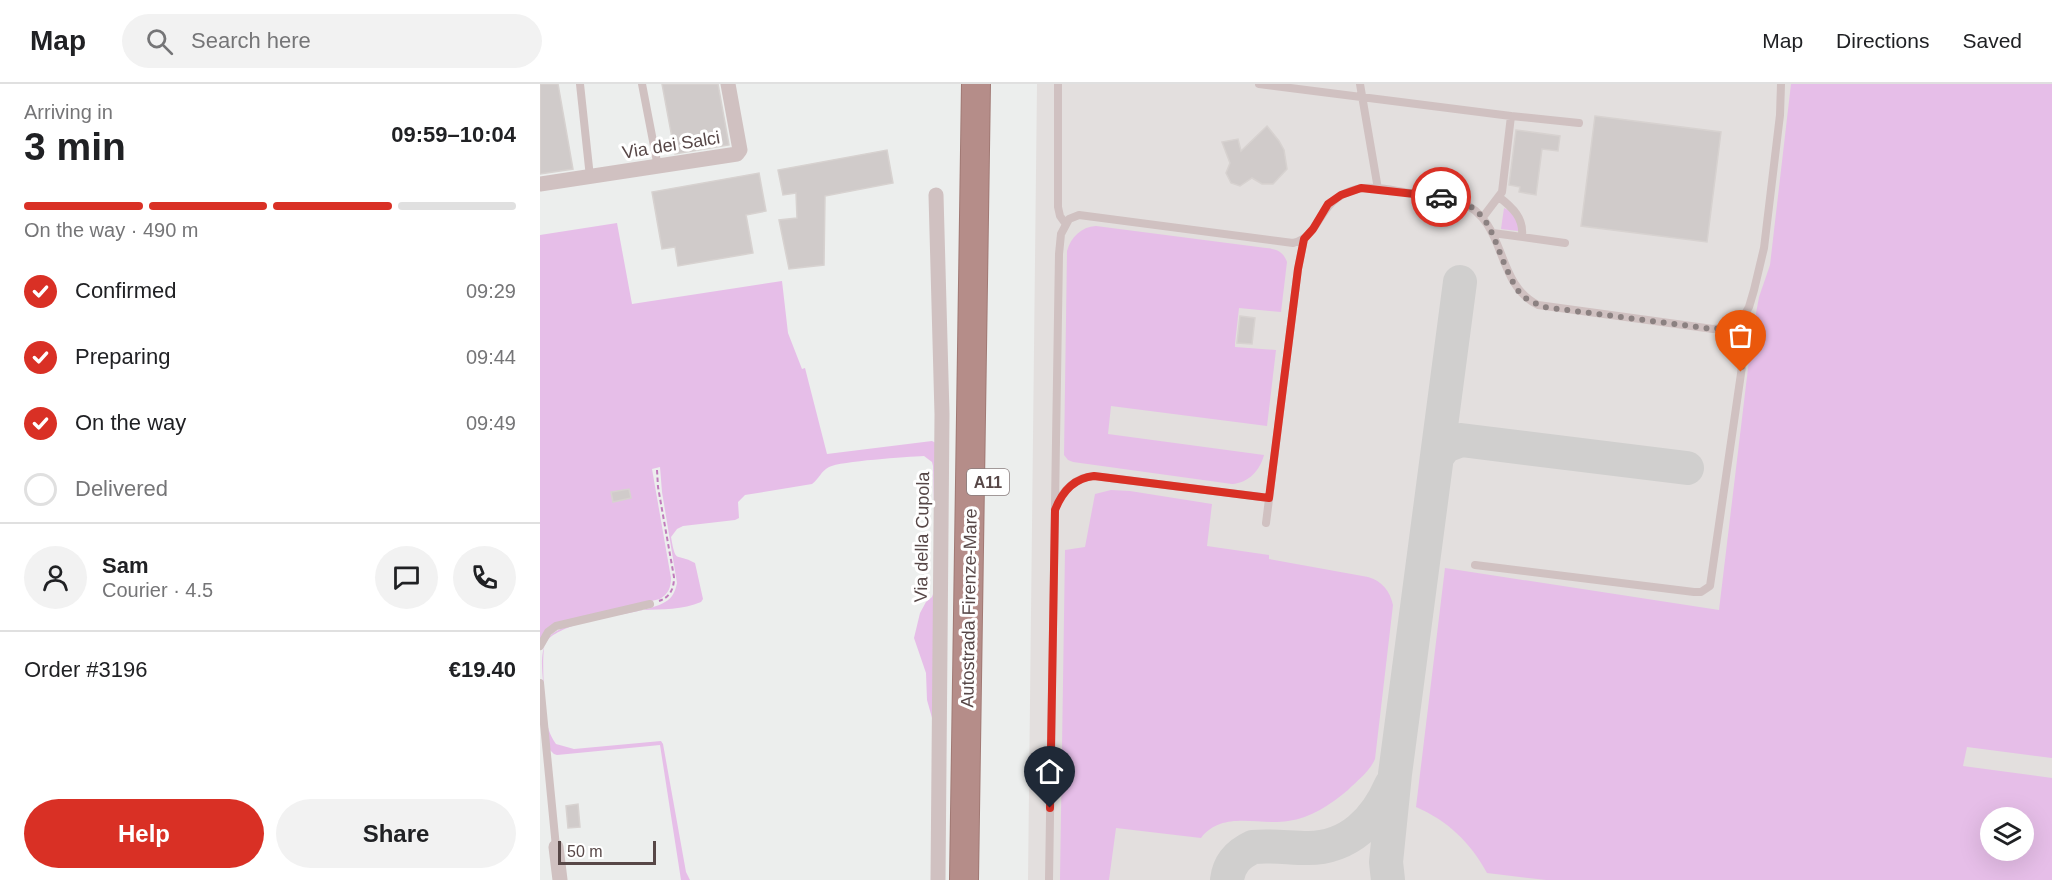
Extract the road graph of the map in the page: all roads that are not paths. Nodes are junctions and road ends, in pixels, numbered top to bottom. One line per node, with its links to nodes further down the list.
1 (580, 84): 14 (lane)
2 (642, 84): 13 (lane)
3 (728, 84): 13 (street, Via dei Salci)
4 (976, 84): 36 (highway, Autostrada Firenze-Mare / A11)
5 (994, 84): 37 (highway, Autostrada Firenze-Mare / A11)
6 (1058, 84): 20 (lane)
7 (1258, 84): 10 (lane)
8 (1360, 84): 10 (lane)
9 (1781, 84): 25 (lane)
10 (1362, 97): 11 (lane); 16 (lane)
11 (1511, 116): 12 (lane); 18 (lane)
12 (1579, 123)
13 (658, 167): 14 (street, Via dei Salci)
14 (590, 177): 15 (street, Via dei Salci)
15 (540, 184)
16 (1378, 189): 19 (lane); 23 (lane)
17 (936, 195): 35 (street, Via della Cupola)
18 (1499, 197): 19 (lane); 22 (lane)
19 (1483, 217): 21 (lane)
20 (1065, 223): 23 (lane); 27 (lane)
21 (1493, 233): 22 (lane); 25 (lane)
22 (1522, 237): 24 (lane)
23 (1304, 239): 26 (lane)
24 (1565, 243)
25 (1742, 319): 29 (lane)
26 (1269, 498): 27 (lane); 28 (lane)
27 (1055, 510): 38 (lane)
28 (1266, 523)
29 (1475, 565)
30 (650, 604): 31 (lane)
31 (540, 646)
32 (540, 683): 33 (lane)
33 (556, 847): 34 (street)
34 (560, 880)
35 (938, 880)
36 (964, 880)
37 (984, 880)
38 (1049, 880)

